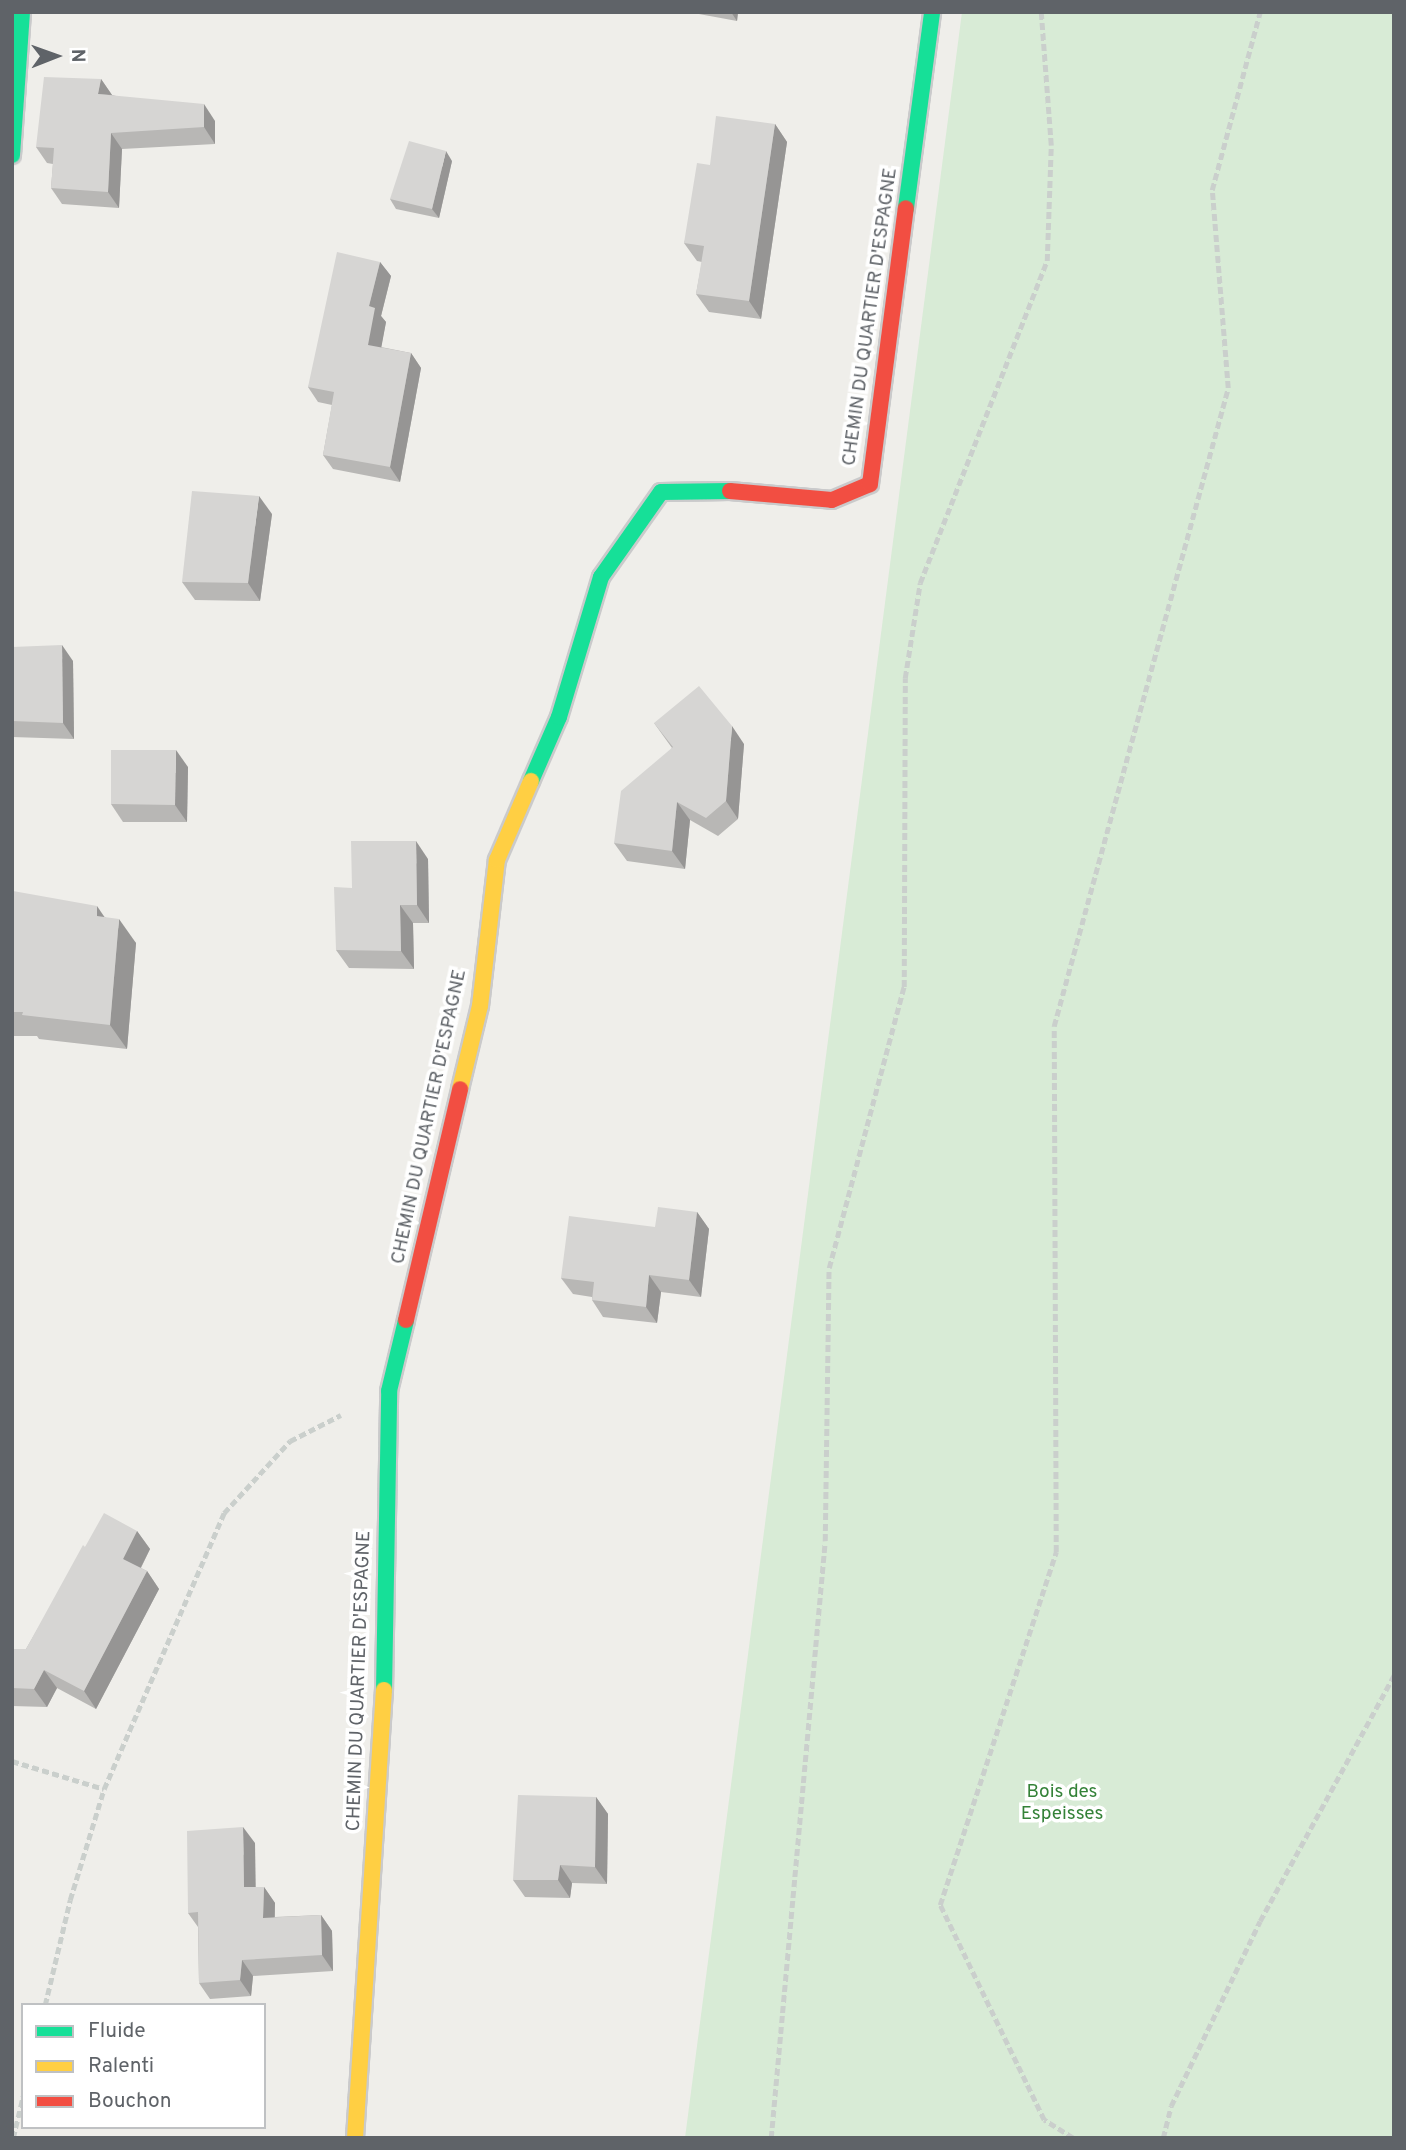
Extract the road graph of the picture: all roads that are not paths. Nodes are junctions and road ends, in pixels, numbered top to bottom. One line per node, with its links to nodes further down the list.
1 (22, 12): 3 (street)
2 (932, 12): 4 (street, CHEMIN DU QUARTIER D'ESPAGNE)
3 (12, 155)
4 (355, 2138)

